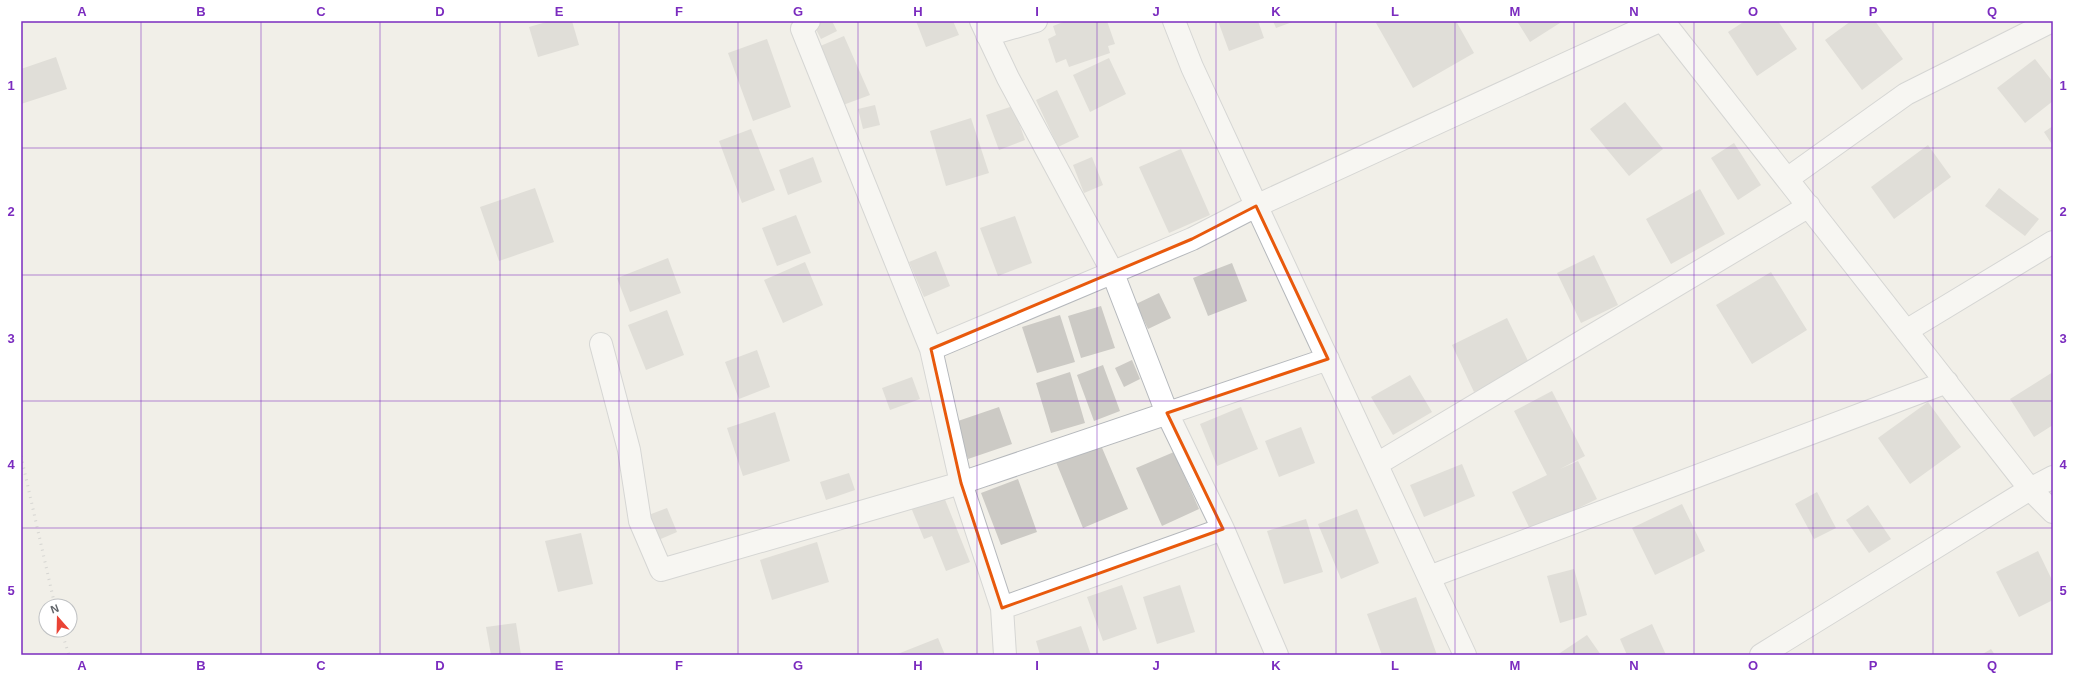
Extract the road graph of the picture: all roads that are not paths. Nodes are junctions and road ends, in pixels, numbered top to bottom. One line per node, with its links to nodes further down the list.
1 (809, 21): 15 (street)
2 (1036, 21): 7 (street)
3 (1174, 21): 9 (street)
4 (1659, 21): 9 (street)
5 (1663, 21): 8 (street)
6 (2052, 21): 8 (street)
7 (984, 28): 12 (street)
8 (1787, 179): 10 (street)
9 (1256, 206): 12 (street); 16 (street)
10 (1809, 206): 13 (street); 19 (street)
11 (2053, 242): 13 (street)
12 (1112, 272): 15 (street); 18 (street)
13 (1906, 331): 17 (street)
14 (601, 344): 21 (street)
15 (931, 349): 21 (street)
16 (1328, 359): 18 (street); 19 (street)
17 (1947, 382): 22 (street); 25 (street)
18 (1167, 412): 21 (street); 24 (street)
19 (1377, 464): 25 (street)
20 (2053, 477): 22 (street)
21 (961, 483): 26 (street)
22 (2030, 489): 23 (street); 30 (street)
23 (2053, 512)
24 (1224, 529): 26 (street); 28 (street)
25 (1429, 577): 29 (street)
26 (1002, 608): 27 (street)
27 (1005, 655)
28 (1277, 655)
29 (1465, 655)
30 (1761, 655)

